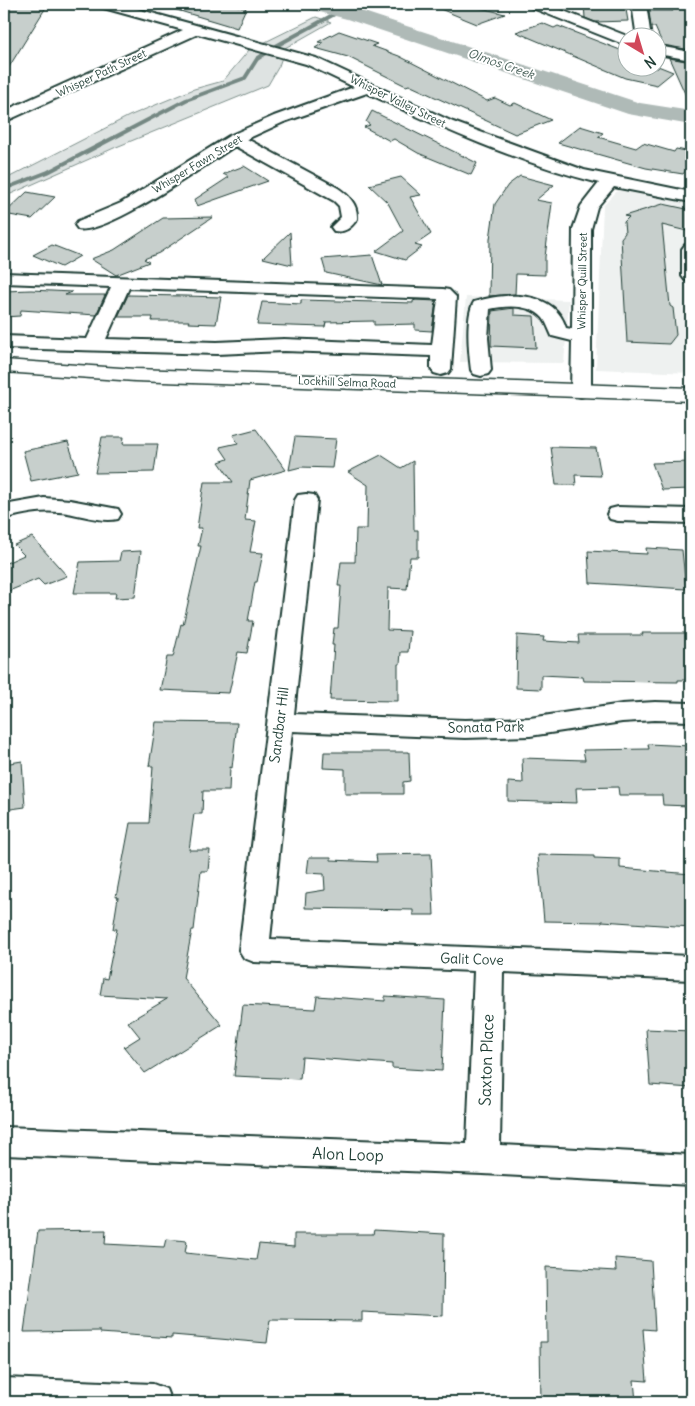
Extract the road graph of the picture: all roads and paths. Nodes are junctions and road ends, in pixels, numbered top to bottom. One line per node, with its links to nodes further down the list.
1 (105, 4): 5 (street, Whisper Valley Street)
2 (534, 4): 6 (street)
3 (639, 4): 4 (street)
4 (643, 28)
5 (197, 29): 9 (street, Whisper Valley Street); 10 (street, Whisper Path Street)
6 (618, 37)
7 (668, 52): 8 (street)
8 (691, 56)
9 (368, 87): 11 (street, Whisper Fawn Street); 12 (street, Whisper Valley Street)
10 (4, 117)
11 (235, 139): 14 (street, Whisper Fawn Street); 15 (street)
12 (610, 181): 13 (street, Whisper Valley Street); 20 (street, Whisper Quill Street)
13 (691, 197)
14 (84, 225)
15 (340, 227)
16 (691, 249): 17 (street)
17 (691, 276)
18 (4, 278): 19 (street)
19 (122, 282): 22 (street); 24 (street)
20 (581, 335): 25 (street); 27 (street, Whisper Quill Street)
21 (4, 342): 22 (street)
22 (94, 345): 24 (street)
23 (4, 364): 24 (main road, Lockhill Selma Road)
24 (434, 368): 25 (main road, Lockhill Selma Road); 27 (main road, Lockhill Selma Road)
25 (481, 370): 27 (main road, Lockhill Selma Road)
26 (691, 378): 27 (main road, Lockhill Selma Road)
27 (581, 382): 28 (main road, Lockhill Selma Road)
28 (691, 395)
29 (306, 500): 35 (street, Sandbar Hill)
30 (4, 512): 31 (street)
31 (110, 514)
32 (618, 514): 33 (street)
33 (691, 516)
34 (691, 712): 35 (street, Sonata Park)
35 (280, 722): 36 (street, Sandbar Hill)
36 (254, 950): 37 (street, Galit Cove)
37 (489, 960): 38 (street, Galit Cove); 40 (street, Saxton Place)
38 (691, 968)
39 (4, 1141): 40 (street, Alon Loop)
40 (483, 1159): 41 (street, Alon Loop)
41 (691, 1170)
42 (4, 1396): 43 (street)
43 (153, 1402)

